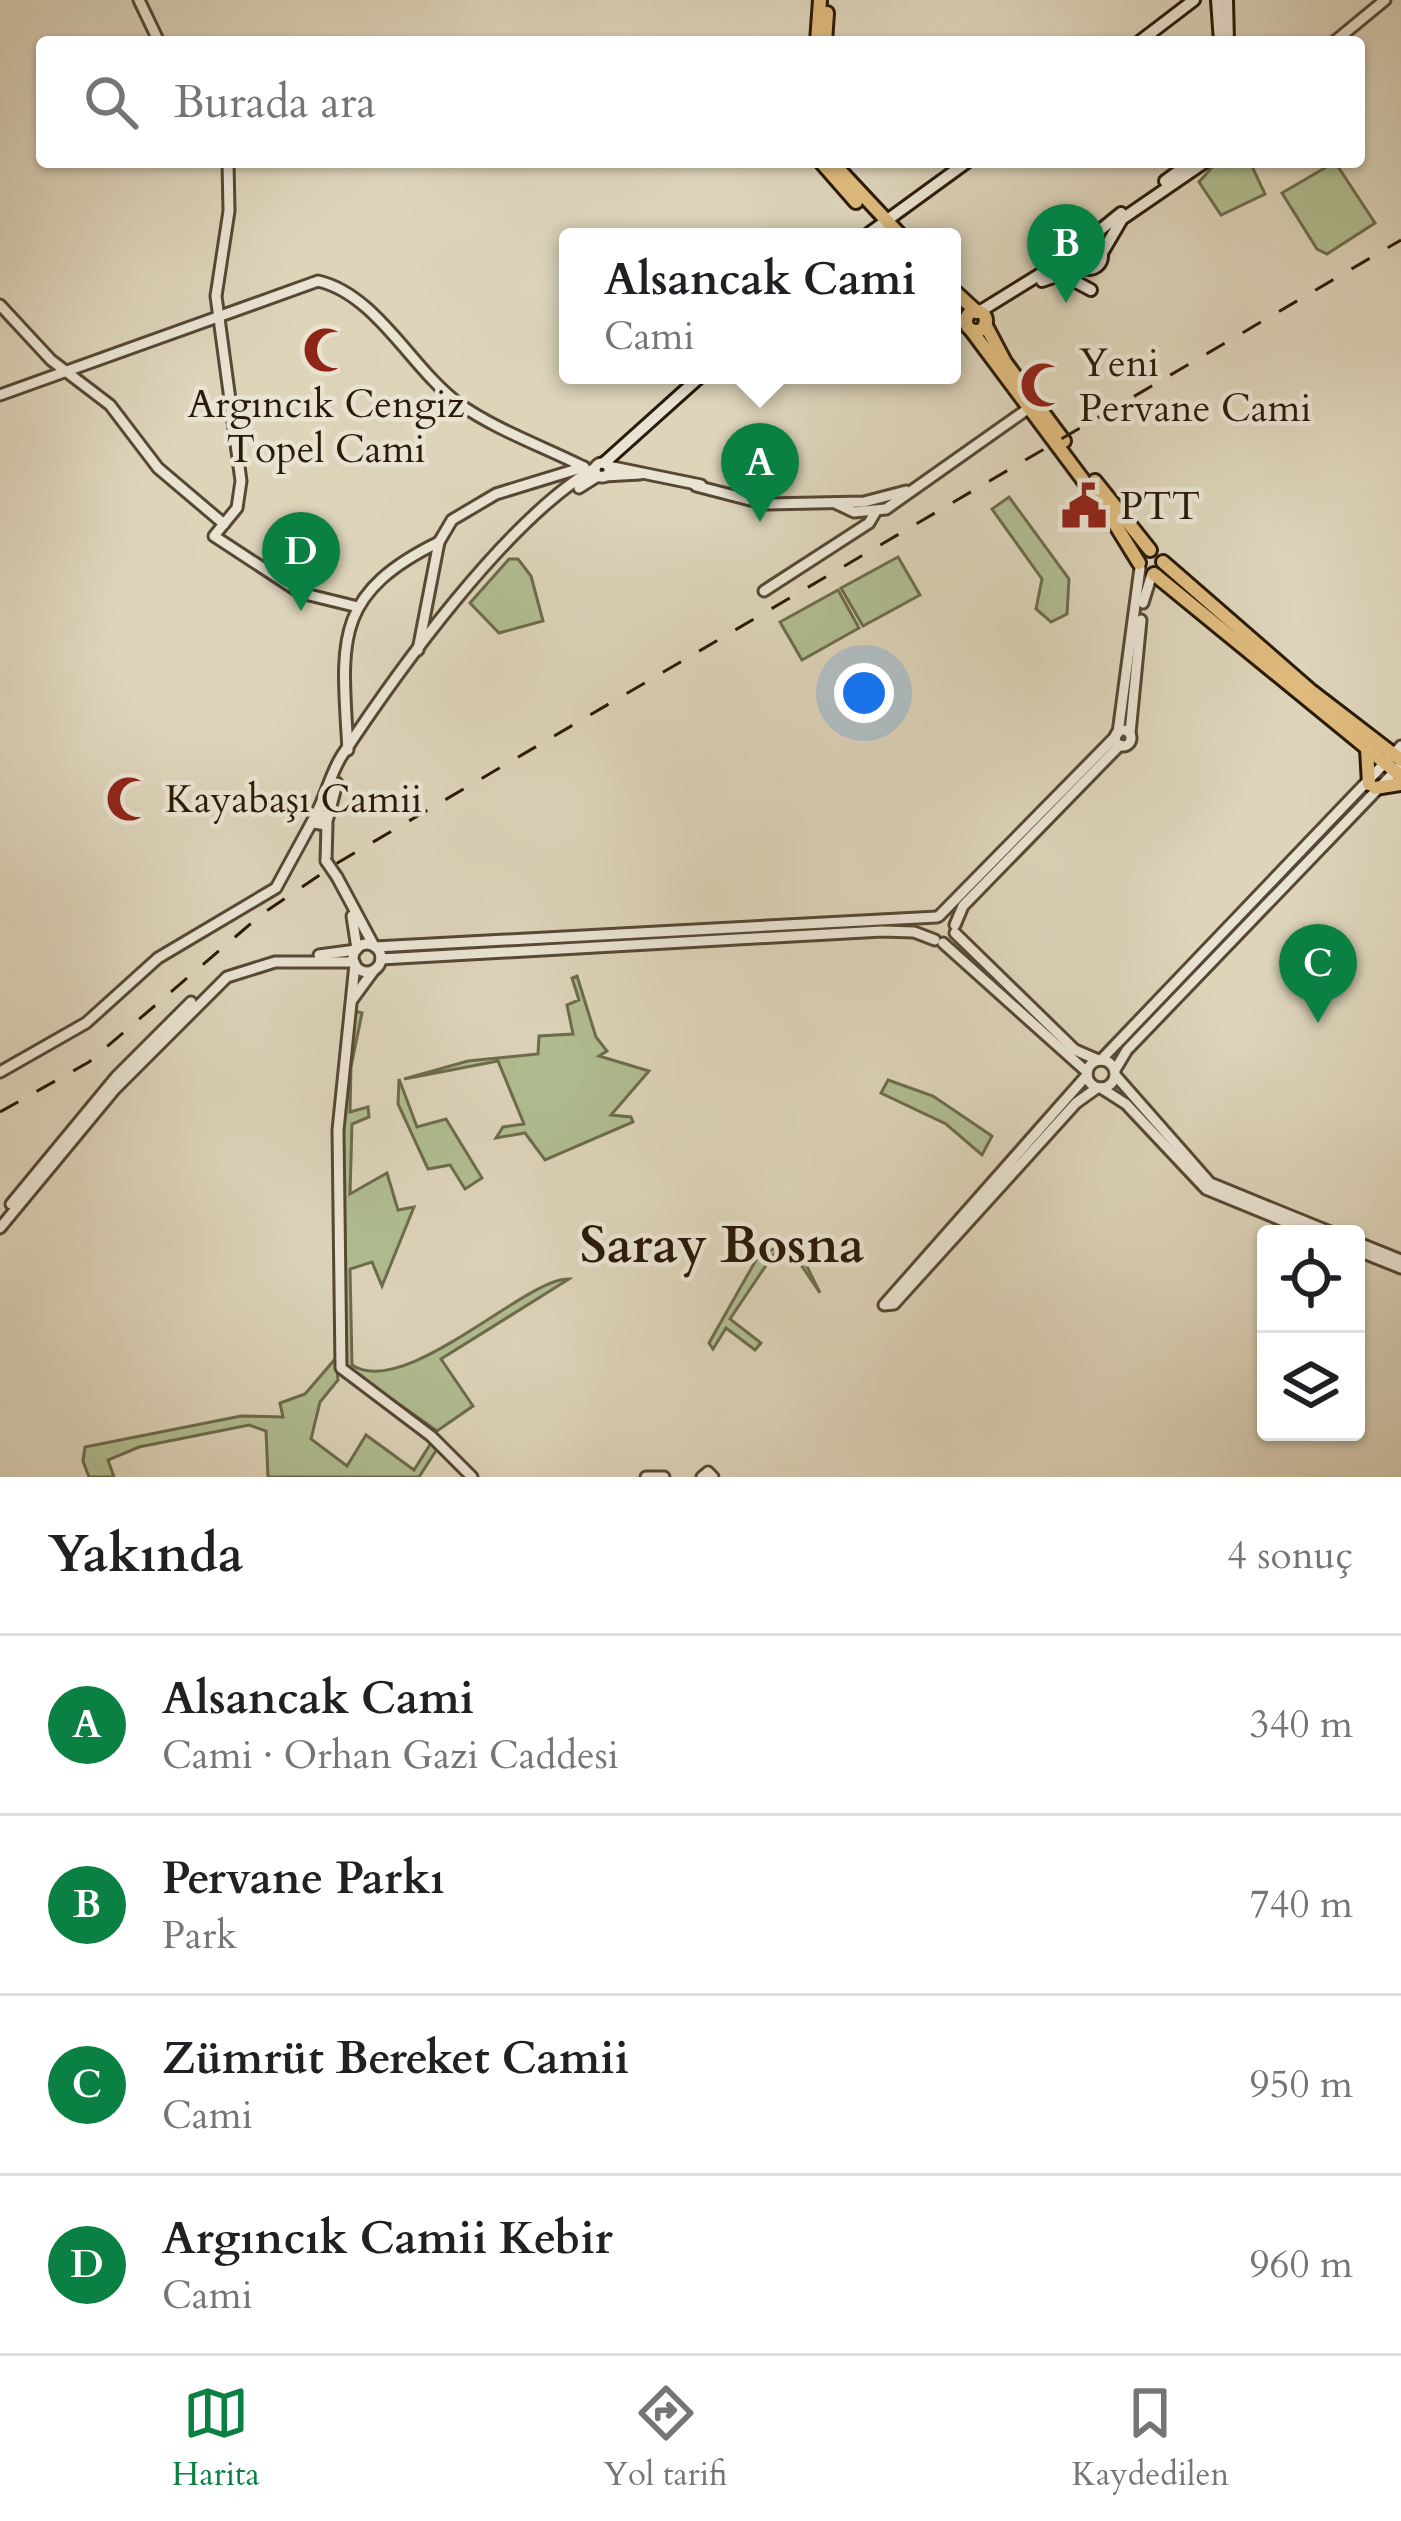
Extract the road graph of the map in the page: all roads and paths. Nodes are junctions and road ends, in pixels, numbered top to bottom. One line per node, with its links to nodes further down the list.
1 (139, 0): 6 (street)
2 (824, 0): 7 (main road)
3 (1227, 0): 10 (main road)
4 (1384, 0): 11 (street)
5 (1203, 1): 8 (main road); 9 (main road)
6 (156, 36)
7 (821, 36)
8 (1148, 36)
9 (1223, 36)
10 (1224, 36)
11 (1341, 36)
12 (228, 168): 29 (street)
13 (827, 168): 18 (main road)
14 (837, 168): 18 (main road)
15 (960, 168): 18 (main road)
16 (1183, 168): 22 (main road)
17 (1195, 168): 23 (main road)
18 (882, 223): 19 (main road); 20 (main road); 21 (main road)
19 (876, 228)
20 (884, 228)
21 (889, 228)
22 (1080, 248): 23 (main road); 24 (main road); 30 (main road)
23 (1102, 253): 24 (main road)
24 (1082, 267): 25 (main road)
25 (1058, 273): 26 (main road); 30 (main road)
26 (1091, 290)
27 (961, 297): 30 (main road)
28 (0, 305): 33 (street)
29 (219, 312): 33 (street); 37 (street); 39 (street)
30 (982, 317): 32 (main road); 41 (main road)
31 (961, 319): 32 (main road)
32 (968, 327): 36 (main road)
33 (68, 370): 35 (street); 39 (street)
34 (692, 384): 37 (main road)
35 (0, 395)
36 (1029, 408): 38 (street); 41 (main road)
37 (598, 469): 38 (street); 40 (street); 46 (street); 47 (street)
38 (870, 506): 44 (street)
39 (224, 524): 45 (street)
40 (439, 542): 45 (street); 46 (street)
41 (1150, 568): 42 (main road); 43 (street); 48 (street); 49 (main road)
42 (1168, 584): 43 (main road); 49 (main road)
43 (1146, 590): 48 (street)
44 (764, 591)
45 (354, 606): 50 (street)
46 (418, 650): 47 (street)
47 (363, 726): 50 (street)
48 (1121, 737): 60 (street); 61 (street)
49 (1371, 744): 51 (main road); 52 (main road)
50 (346, 753): 53 (street)
51 (1398, 762): 52 (main road); 52 (street)
52 (1372, 786): 58 (street)
53 (320, 822): 54 (street); 55 (street); 56 (street); 59 (street)
54 (308, 843): 55 (street); 59 (street)
55 (320, 846): 56 (street)
56 (326, 861): 57 (street, bridge)
57 (337, 877): 63 (street); 64 (street)
58 (1282, 880): 70 (street); 72 (street)
59 (236, 913): 71 (street)
60 (938, 917): 61 (street); 62 (street); 63 (street)
61 (955, 929): 62 (street); 70 (street)
62 (939, 941): 66 (street); 69 (street)
63 (374, 946): 64 (street); 66 (street)
64 (355, 957): 65 (street); 66 (street); 67 (street); 76 (street)
65 (340, 960): 67 (street); 79 (street)
66 (378, 964): 68 (street)
67 (350, 982): 68 (street)
68 (352, 1000): 82 (street)
69 (1073, 1057): 73 (street); 75 (street)
70 (1100, 1060): 72 (street); 73 (street)
71 (0, 1072)
72 (1115, 1073): 74 (street); 78 (street)
73 (1087, 1074): 74 (street); 75 (street)
74 (1099, 1088): 75 (street); 77 (street)
75 (1076, 1092)
76 (0, 1218)
77 (1293, 1225)
78 (1313, 1225)
79 (0, 1228)
80 (1365, 1250): 81 (street)
81 (1401, 1264)
82 (472, 1477)
83 (646, 1477): 84 (street)
84 (664, 1477)
85 (702, 1477): 86 (street)
86 (713, 1477)

